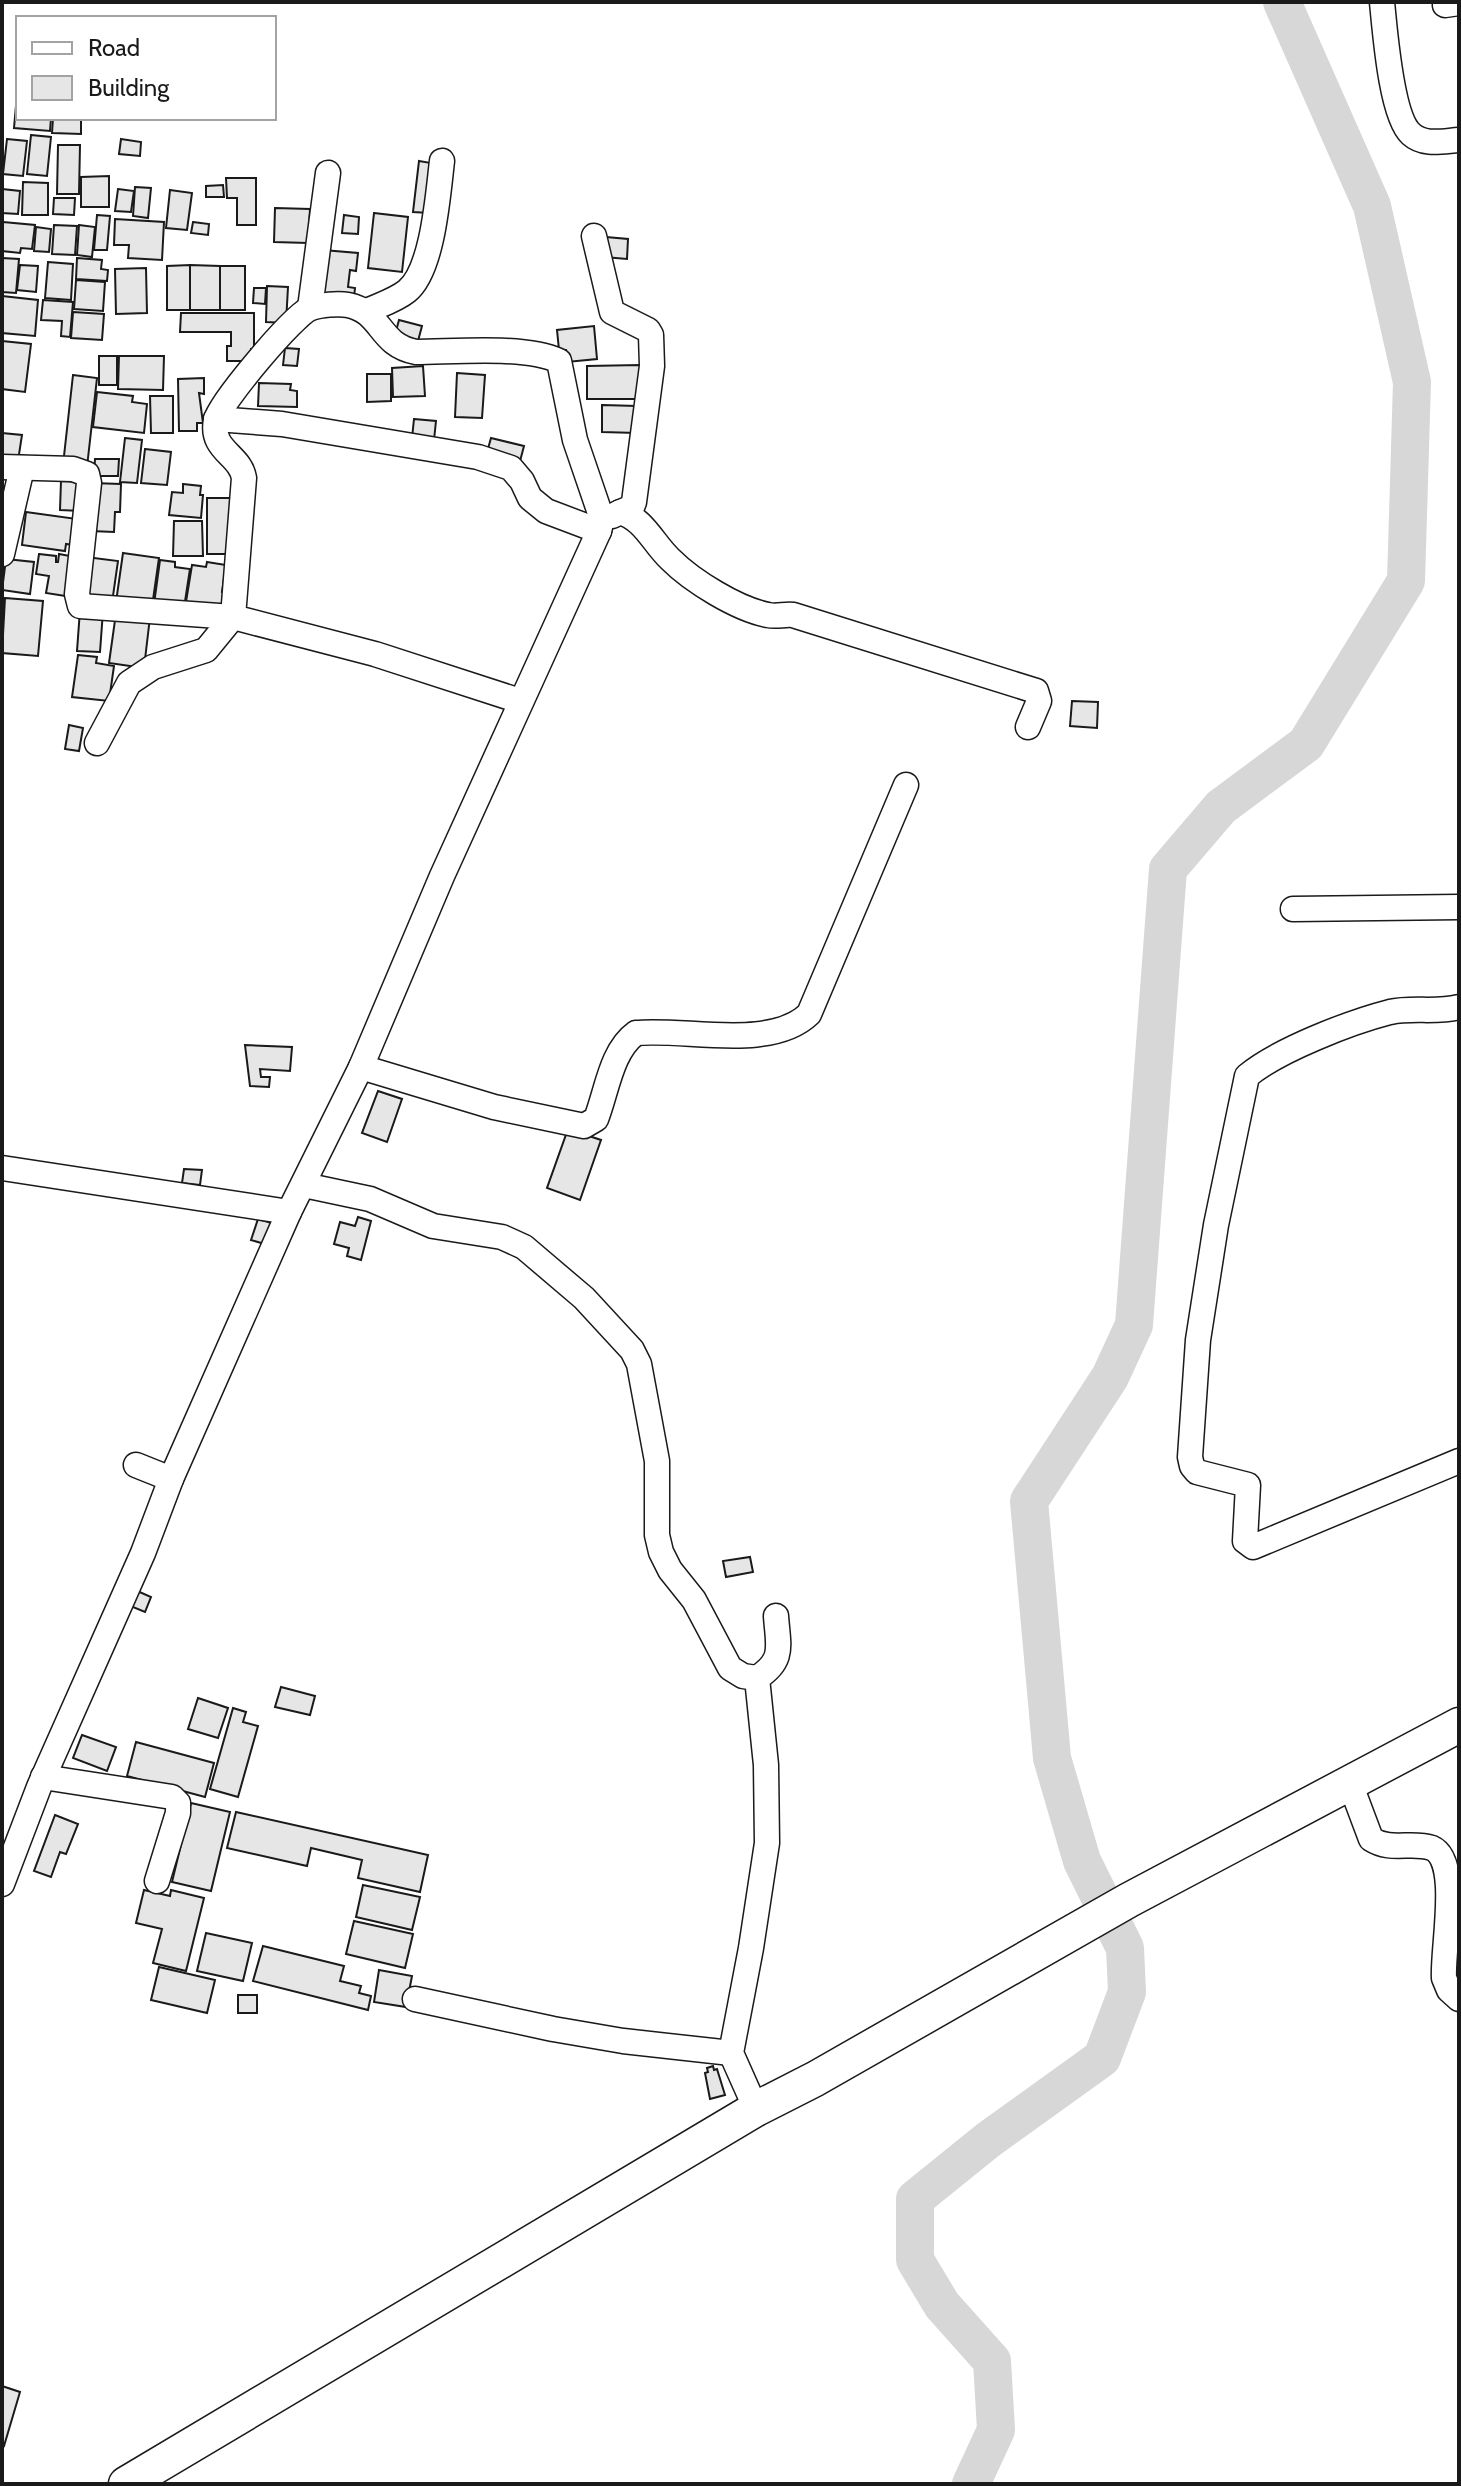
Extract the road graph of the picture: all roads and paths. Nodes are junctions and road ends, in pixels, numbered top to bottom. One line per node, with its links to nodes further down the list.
1 (1382, 2): 2 (street)
2 (1459, 140)
3 (442, 161): 7 (street)
4 (328, 173): 6 (street)
5 (594, 236): 10 (street)
6 (310, 308): 7 (street); 8 (street)
7 (367, 311): 10 (street)
8 (216, 419): 10 (street); 12 (street)
9 (12, 468): 11 (street); 12 (street)
10 (607, 521): 13 (street); 14 (street)
11 (2, 554)
12 (233, 617): 13 (street); 15 (street)
13 (520, 701): 20 (street)
14 (1028, 727)
15 (97, 743)
16 (906, 785): 20 (street)
17 (1459, 907): 18 (street)
18 (1293, 909)
19 (1459, 1007): 24 (street)
20 (361, 1067): 22 (street)
21 (2, 1168): 23 (street)
22 (304, 1185): 23 (street); 28 (street)
23 (289, 1212): 26 (street)
24 (1459, 1461)
25 (136, 1465): 26 (street)
26 (171, 1479): 30 (street)
27 (776, 1616): 28 (street)
28 (757, 1678): 36 (street)
29 (1459, 1725): 31 (highway)
30 (43, 1777): 32 (street); 33 (street)
31 (1350, 1783): 35 (street); 37 (highway)
32 (157, 1881)
33 (2, 1884)
34 (415, 1999): 36 (street)
35 (1459, 1999)
36 (731, 2053): 37 (street)
37 (756, 2109): 38 (highway)
38 (126, 2484)

